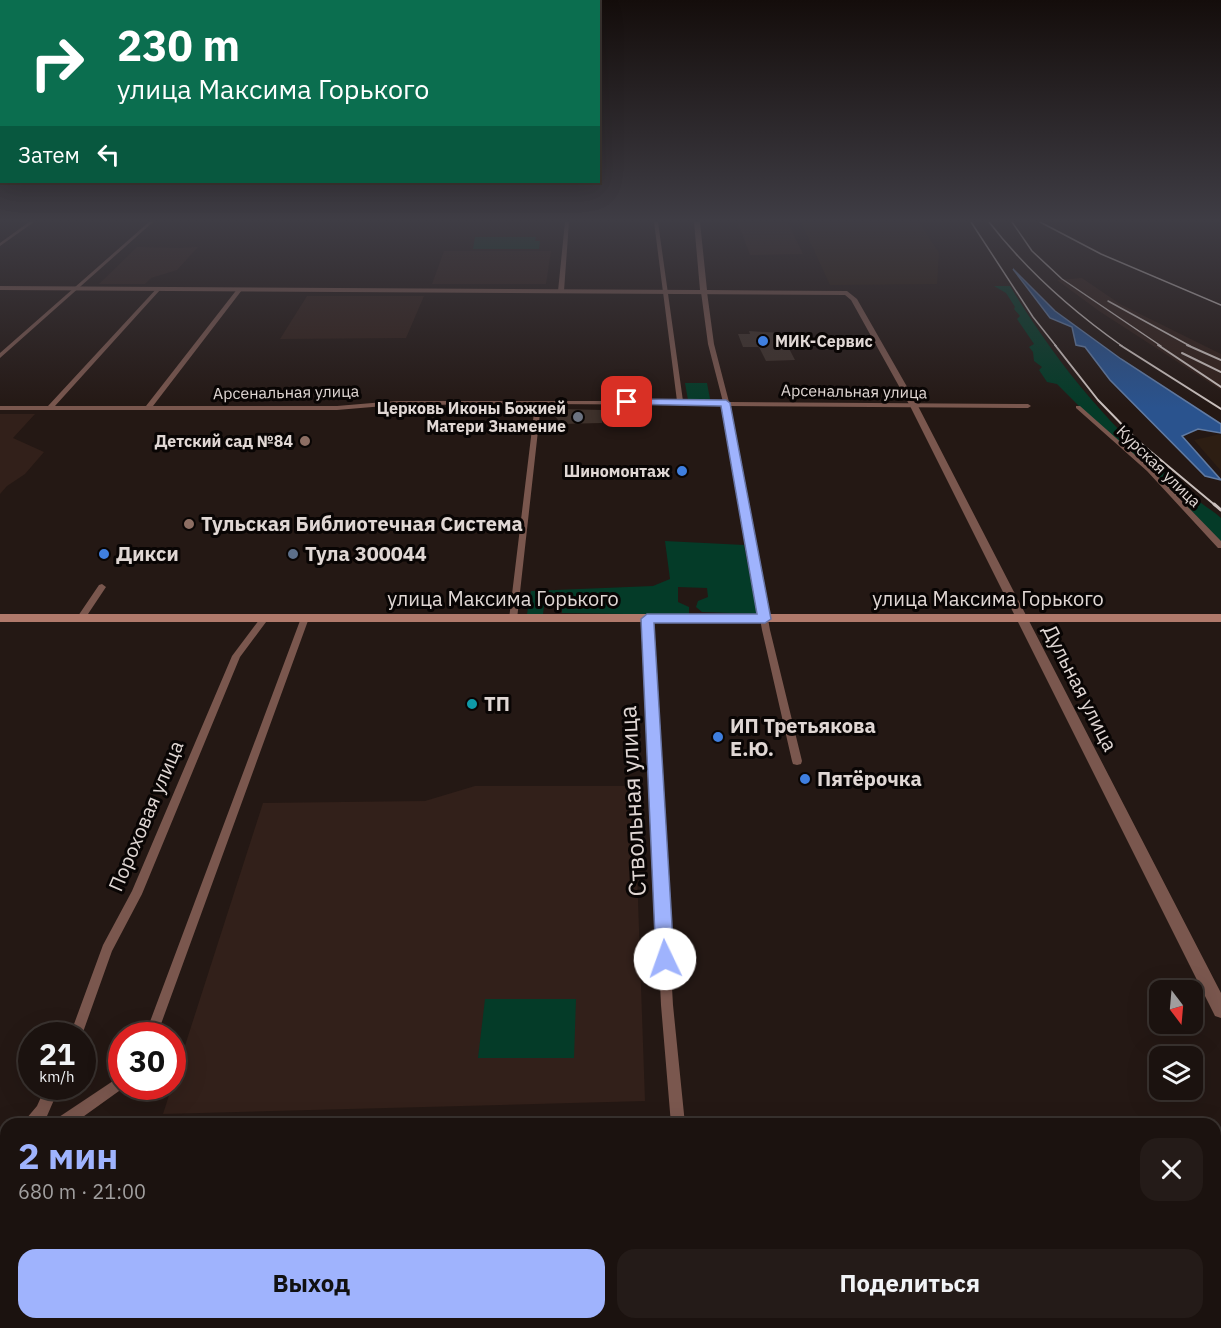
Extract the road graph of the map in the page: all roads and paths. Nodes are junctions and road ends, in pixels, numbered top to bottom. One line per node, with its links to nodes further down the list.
1 (83, 284): 6 (street)
2 (562, 284): 9 (street)
3 (663, 284): 10 (street)
4 (703, 284): 11 (street)
5 (0, 288): 6 (street)
6 (77, 289): 7 (street); 12 (street)
7 (158, 289): 8 (street); 21 (street)
8 (240, 289): 9 (street); 19 (street)
9 (561, 291): 10 (street)
10 (664, 292): 11 (street); 14 (street)
11 (704, 292): 15 (street); 17 (street, Дульная улица)
12 (0, 356)
13 (538, 402): 14 (street, Арсенальная улица); 19 (street, Арсенальная улица); 29 (street)
14 (680, 402): 15 (street, Арсенальная улица)
15 (726, 403): 17 (street, Арсенальная улица); 31 (street)
16 (1028, 405): 17 (street, Арсенальная улица)
17 (914, 406): 32 (street, Дульная улица)
18 (1078, 406): 22 (street, Курская улица)
19 (148, 407): 21 (street, Арсенальная улица)
20 (0, 408): 21 (street, Арсенальная улица)
21 (50, 408)
22 (1221, 546)
23 (102, 587): 25 (street)
24 (0, 618): 25 (main road, улица Максима Горького)
25 (81, 618): 26 (main road, улица Максима Горького)
26 (265, 618): 27 (main road, улица Максима Горького); 35 (street, Пороховая улица)
27 (305, 618): 29 (main road, улица Максима Горького); 36 (street)
28 (1221, 618): 32 (main road, улица Максима Горького)
29 (513, 619): 30 (main road, улица Максима Горького)
30 (647, 619): 31 (main road, улица Максима Горького); 41 (street, Ствольная улица)
31 (765, 619): 32 (main road, улица Максима Горького); 33 (street)
32 (1023, 619): 34 (street, Дульная улица)
33 (797, 761)
34 (1221, 1010)
35 (81, 1022)
36 (156, 1022)
37 (108, 1091): 40 (street)
38 (47, 1100): 39 (street)
39 (36, 1118)
40 (70, 1118)
41 (677, 1118)

